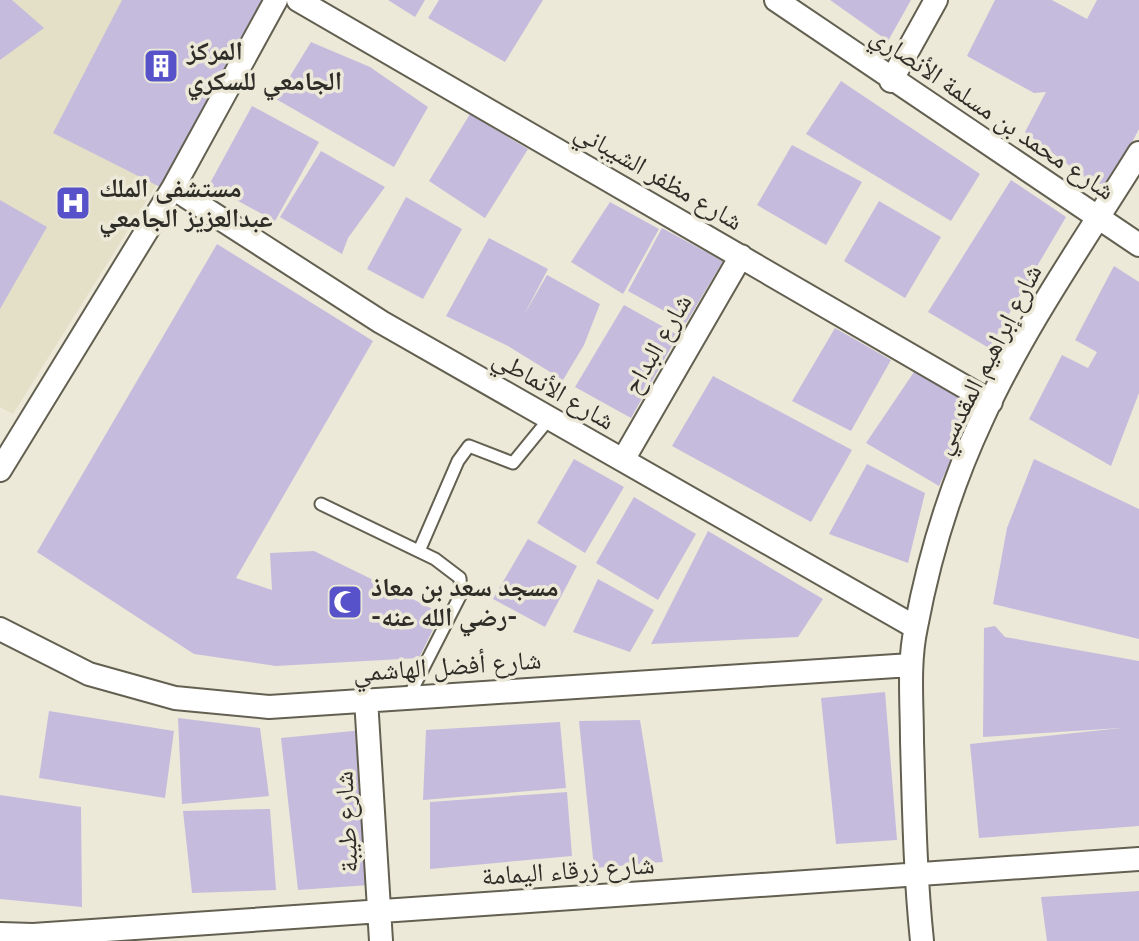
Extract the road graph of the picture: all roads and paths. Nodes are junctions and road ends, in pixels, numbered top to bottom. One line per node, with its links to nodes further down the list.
1 (276, 0): 7 (street)
2 (298, 0): 10 (street, شارع مظفر الشيباني)
3 (776, 0): 5 (street, شارع محمد بن مسلمة الأنصاري)
4 (936, 0): 5 (street)
5 (891, 81): 8 (street, شارع محمد بن مسلمة الأنصاري)
6 (1139, 153): 8 (street, شارع إبراهيم المقدسي)
7 (173, 188): 12 (street, شارع الأنماطي); 13 (street)
8 (1100, 217): 9 (street, شارع محمد بن مسلمة الأنصاري); 11 (street, شارع إبراهيم المقدسي)
9 (1139, 245)
10 (741, 256): 11 (street, شارع مظفر الشيباني); 14 (street, شارع البداح)
11 (991, 402): 18 (street, شارع إبراهيم المقدسي)
12 (549, 419): 14 (street, شارع الأنماطي); 17 (lane)
13 (9, 432): 15 (street)
14 (623, 460): 18 (street, شارع الأنماطي)
15 (0, 470)
16 (321, 504): 17 (lane)
17 (419, 551): 21 (lane)
18 (915, 627): 20 (street, شارع إبراهيم المقدسي)
19 (0, 629): 22 (street, شارع أفضل الهاشمي)
20 (911, 665): 21 (street, شارع أفضل الهاشمي); 24 (street, شارع إبراهيم المقدسي)
21 (409, 696): 22 (street, شارع أفضل الهاشمي)
22 (366, 699): 25 (street, شارع طيبة)
23 (1139, 859): 24 (street, شارع زرقاء اليمامة)
24 (915, 874): 25 (street, شارع زرقاء اليمامة); 28 (street, شارع إبراهيم المقدسي)
25 (379, 911): 26 (street, شارع زرقاء اليمامة); 27 (street, شارع طيبة)
26 (0, 934)
27 (381, 941)
28 (922, 941)

